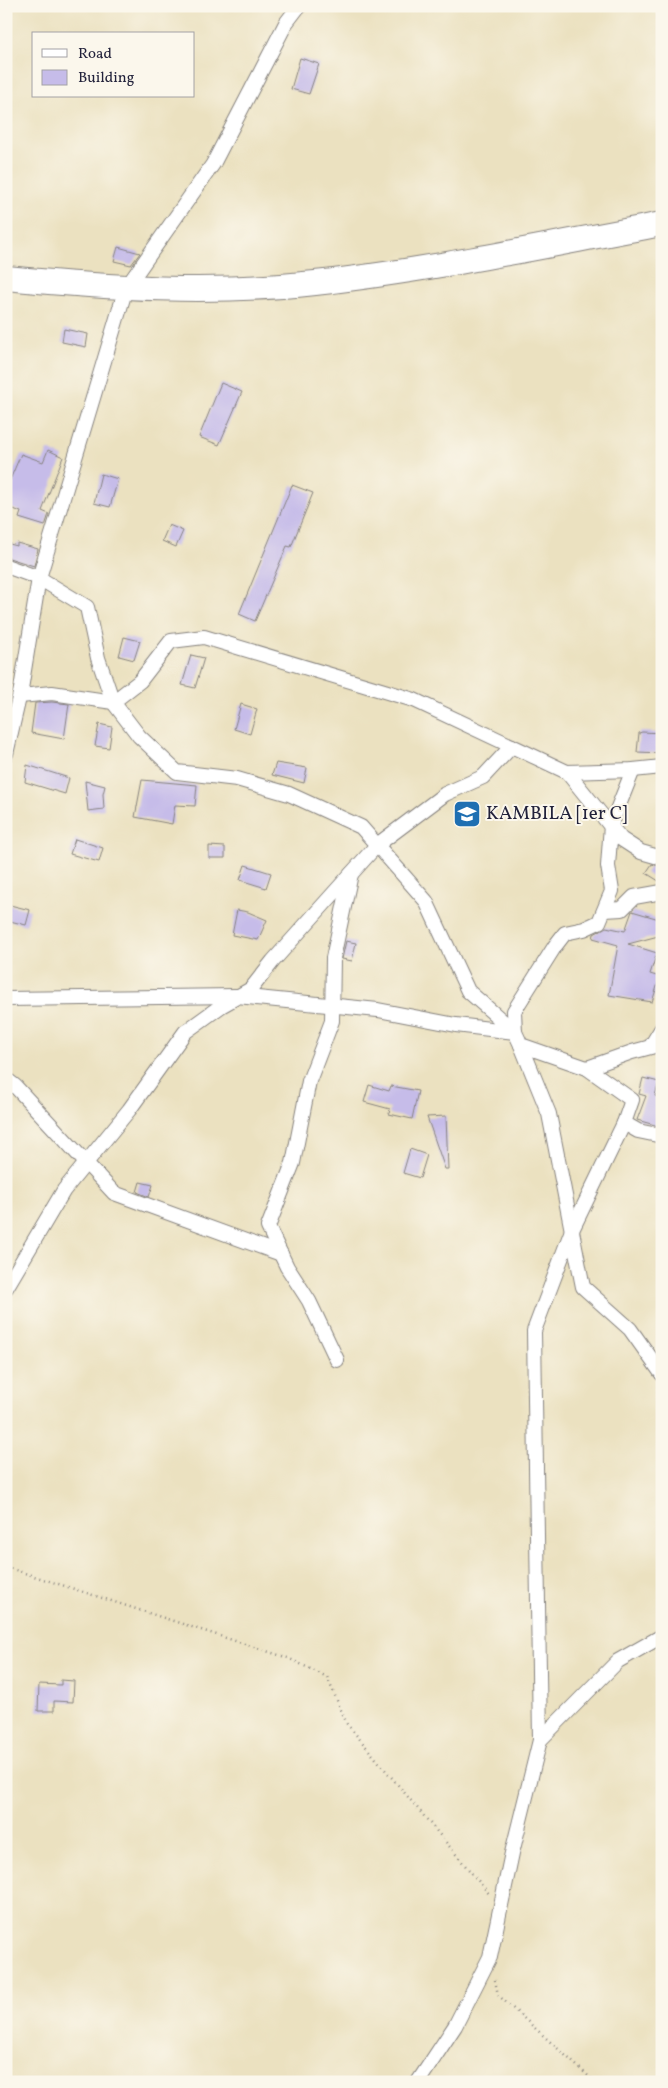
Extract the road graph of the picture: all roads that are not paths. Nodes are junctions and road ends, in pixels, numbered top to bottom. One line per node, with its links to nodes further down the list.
1 (299, 6): 4 (street)
2 (662, 224): 4 (highway)
3 (6, 278): 4 (highway)
4 (126, 288): 6 (street)
5 (6, 566): 6 (street)
6 (39, 578): 7 (street); 8 (street)
7 (20, 696): 8 (street); 10 (street)
8 (113, 702): 9 (street); 15 (street)
9 (512, 746): 13 (street); 15 (street)
10 (6, 754)
11 (662, 767): 12 (street)
12 (633, 770): 13 (street); 14 (street)
13 (567, 772): 14 (street)
14 (611, 825): 16 (street); 19 (street)
15 (376, 845): 17 (street); 24 (street)
16 (662, 858)
17 (351, 874): 20 (street); 22 (street)
18 (662, 892): 19 (street)
19 (604, 910): 24 (street)
20 (237, 996): 21 (street); 22 (street); 31 (street)
21 (6, 999)
22 (332, 1006): 24 (street); 33 (street)
23 (662, 1028): 26 (street)
24 (515, 1032): 25 (street)
25 (521, 1045): 27 (street); 32 (street)
26 (656, 1045): 27 (street)
27 (587, 1068): 29 (street)
28 (6, 1079): 31 (street)
29 (624, 1123): 30 (street); 32 (street)
30 (662, 1136)
31 (85, 1163): 33 (street); 34 (street)
32 (572, 1230): 36 (street); 38 (street)
33 (281, 1254): 35 (street)
34 (6, 1288)
35 (337, 1360)
36 (662, 1374)
37 (662, 1636): 38 (street)
38 (540, 1740): 39 (street)
39 (418, 2082)

